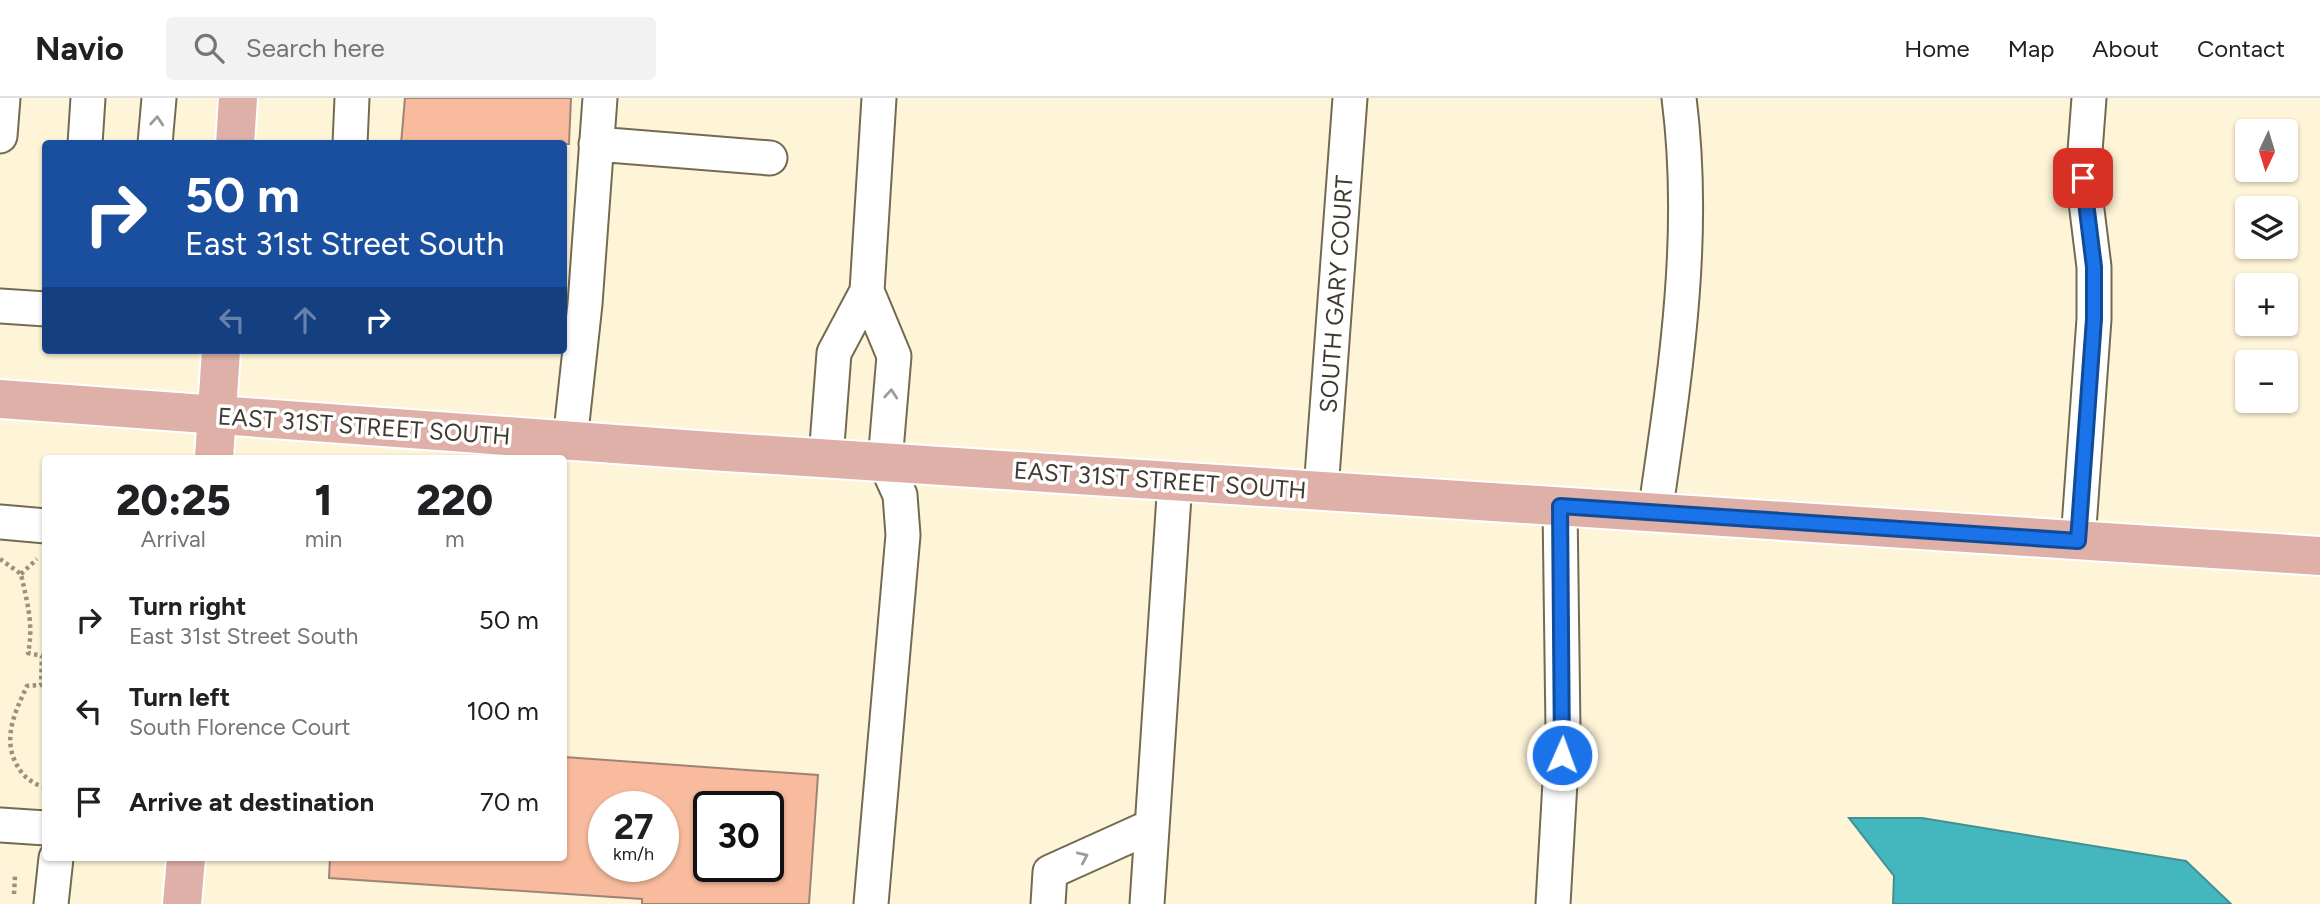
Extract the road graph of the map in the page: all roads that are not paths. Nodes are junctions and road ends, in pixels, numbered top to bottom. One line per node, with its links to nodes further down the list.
1 (3, 98): 11 (street)
2 (88, 98): 12 (street)
3 (159, 98): 13 (street, one-way to 3)
4 (238, 98): 14 (main road)
5 (352, 98): 15 (street)
6 (600, 98): 16 (street)
7 (879, 98): 18 (street)
8 (1350, 98): 30 (street, SOUTH GARY COURT)
9 (1679, 98): 32 (street)
10 (2089, 98): 35 (street)
11 (0, 136)
12 (85, 140)
13 (155, 140)
14 (235, 140)
15 (350, 140)
16 (596, 144): 17 (street); 19 (street)
17 (770, 158)
18 (867, 291): 27 (street); 28 (street, one-way to 18)
19 (574, 304): 25 (street)
20 (0, 306): 21 (street)
21 (42, 309)
22 (221, 354): 24 (main road)
23 (0, 399): 24 (main road, EAST 31ST STREET SOUTH)
24 (216, 416): 25 (main road, EAST 31ST STREET SOUTH); 26 (main road)
25 (570, 441): 27 (main road, EAST 31ST STREET SOUTH)
26 (214, 455)
27 (826, 458): 28 (main road, EAST 31ST STREET SOUTH)
28 (885, 462): 29 (main road, EAST 31ST STREET SOUTH); 44 (street)
29 (1175, 481): 30 (main road, EAST 31ST STREET SOUTH); 38 (street)
30 (1321, 490): 31 (main road, EAST 31ST STREET SOUTH)
31 (1560, 506): 32 (main road, EAST 31ST STREET SOUTH); 47 (street)
32 (1655, 514): 35 (main road, EAST 31ST STREET SOUTH)
33 (0, 522): 34 (street)
34 (42, 526)
35 (2078, 541): 36 (main road, EAST 31ST STREET SOUTH)
36 (2320, 556)
37 (0, 825): 39 (street)
38 (1152, 826): 45 (street, one-way to 38); 46 (street)
39 (42, 828)
40 (56, 861): 42 (street)
41 (186, 861): 43 (main road)
42 (51, 904)
43 (182, 904)
44 (871, 904)
45 (1048, 904)
46 (1147, 904)
47 (1553, 904)

